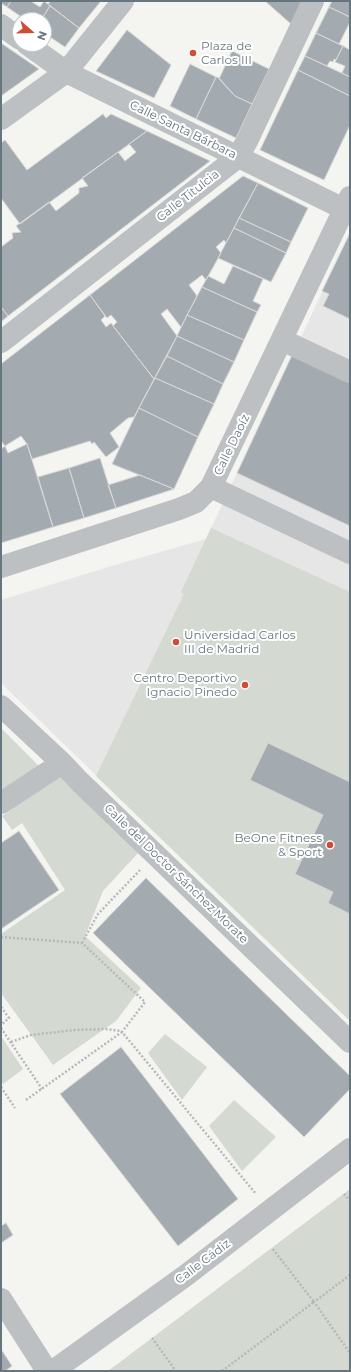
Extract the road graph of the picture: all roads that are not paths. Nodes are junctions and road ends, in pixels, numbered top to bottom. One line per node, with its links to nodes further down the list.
1 (123, 1): 6 (street)
2 (313, 1): 8 (street, Calle Titulcia)
3 (1, 25): 4 (street)
4 (12, 33)
5 (38, 52): 6 (street, Calle Santa Bárbara)
6 (66, 72): 7 (street); 8 (street, Calle Santa Bárbara)
7 (1, 119)
8 (238, 157): 9 (street, Calle Santa Bárbara); 11 (street, Calle Titulcia)
9 (347, 203): 10 (street, Calle Daoíz)
10 (282, 340): 12 (street); 13 (street, Calle Daoíz)
11 (1, 342)
12 (350, 372)
13 (211, 487): 14 (street); 15 (street, Calle Daoíz)
14 (350, 553)
15 (1, 567)
16 (1, 706): 17 (street, Calle del Doctor Sánchez Morate)
17 (62, 763): 18 (street); 19 (street, Calle del Doctor Sánchez Morate)
18 (1, 803)
19 (350, 1042)
20 (350, 1149): 23 (street, Calle Cádiz)
21 (1, 1299): 22 (street)
22 (47, 1371)
23 (53, 1371)

